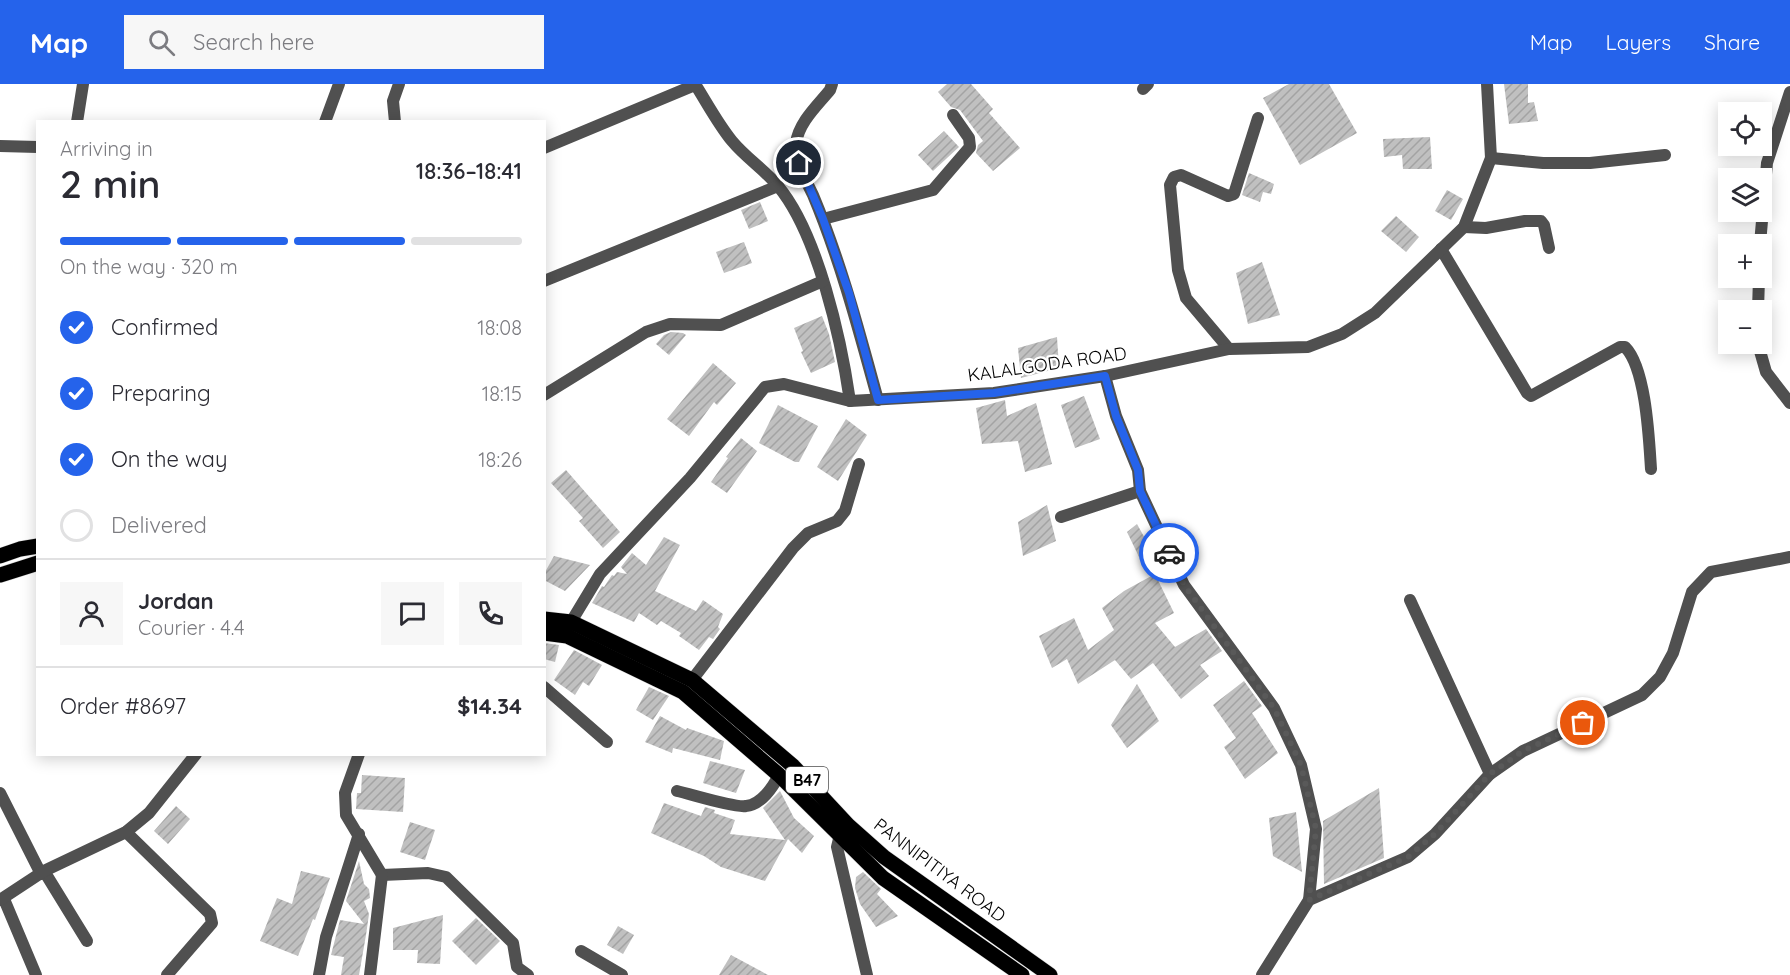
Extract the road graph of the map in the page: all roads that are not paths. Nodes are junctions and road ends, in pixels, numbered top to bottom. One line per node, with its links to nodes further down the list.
1 (83, 84): 10 (street)
2 (339, 84): 11 (street)
3 (399, 84): 12 (street)
4 (695, 84): 15 (street); 18 (street)
5 (832, 84): 19 (street)
6 (1487, 84): 17 (street, KALALGODA ROAD)
7 (1790, 92): 21 (street)
8 (953, 115): 19 (street)
9 (1258, 118): 26 (street)
10 (77, 120)
11 (326, 120)
12 (395, 120)
13 (0, 146): 14 (street)
14 (36, 147)
15 (546, 147)
16 (1665, 155): 17 (street)
17 (1491, 158): 20 (street, KALALGODA ROAD)
18 (778, 186): 24 (street); 25 (street)
19 (823, 219): 30 (street)
20 (1464, 227): 22 (street); 23 (street, KALALGODA ROAD)
21 (1761, 234)
22 (1548, 248)
23 (1441, 249): 26 (street, KALALGODA ROAD); 34 (street)
24 (546, 280)
25 (823, 281): 29 (street); 31 (street)
26 (1229, 349): 28 (street, KALALGODA ROAD)
27 (1761, 354): 32 (street)
28 (1105, 376): 30 (street, KALALGODA ROAD); 35 (street)
29 (546, 394)
30 (878, 400): 31 (street, KALALGODA ROAD)
31 (850, 401): 44 (street, KALALGODA ROAD)
32 (1790, 403)
33 (859, 465): 46 (street)
34 (1651, 469)
35 (1140, 491): 36 (street); 61 (street)
36 (1061, 517)
37 (36, 546): 38 (main road)
38 (0, 556)
39 (1790, 557): 51 (street)
40 (36, 564): 41 (main road)
41 (0, 574)
42 (1410, 600): 51 (street)
43 (546, 620): 44 (main road, PANNIPITIYA ROAD / B47)
44 (569, 629): 45 (main road, PANNIPITIYA ROAD / B47); 46 (main road, PANNIPITIYA ROAD / B47); 52 (main road, PANNIPITIYA ROAD / B47)
45 (546, 633)
46 (692, 680): 55 (main road, PANNIPITIYA ROAD / B47)
47 (546, 689): 48 (street)
48 (607, 742)
49 (194, 756): 56 (street)
50 (358, 756): 57 (street)
51 (1490, 774): 61 (street)
52 (779, 775): 53 (street); 55 (main road, PANNIPITIYA ROAD / B47)
53 (677, 791)
54 (0, 793): 58 (street)
55 (844, 830): 70 (street); 71 (main road, PANNIPITIYA ROAD / B47); 72 (main road, PANNIPITIYA ROAD / B47)
56 (126, 832): 58 (street); 65 (street)
57 (359, 834): 59 (street); 66 (street)
58 (43, 873): 60 (street); 62 (street)
59 (382, 875): 67 (street); 68 (street)
60 (2, 899): 64 (street)
61 (1309, 900): 73 (street)
62 (87, 941)
63 (581, 951): 69 (street)
64 (36, 975)
65 (167, 975)
66 (318, 975)
67 (370, 975)
68 (528, 975)
69 (621, 975)
70 (867, 975)
71 (1022, 975)
72 (1050, 975)
73 (1262, 975)

